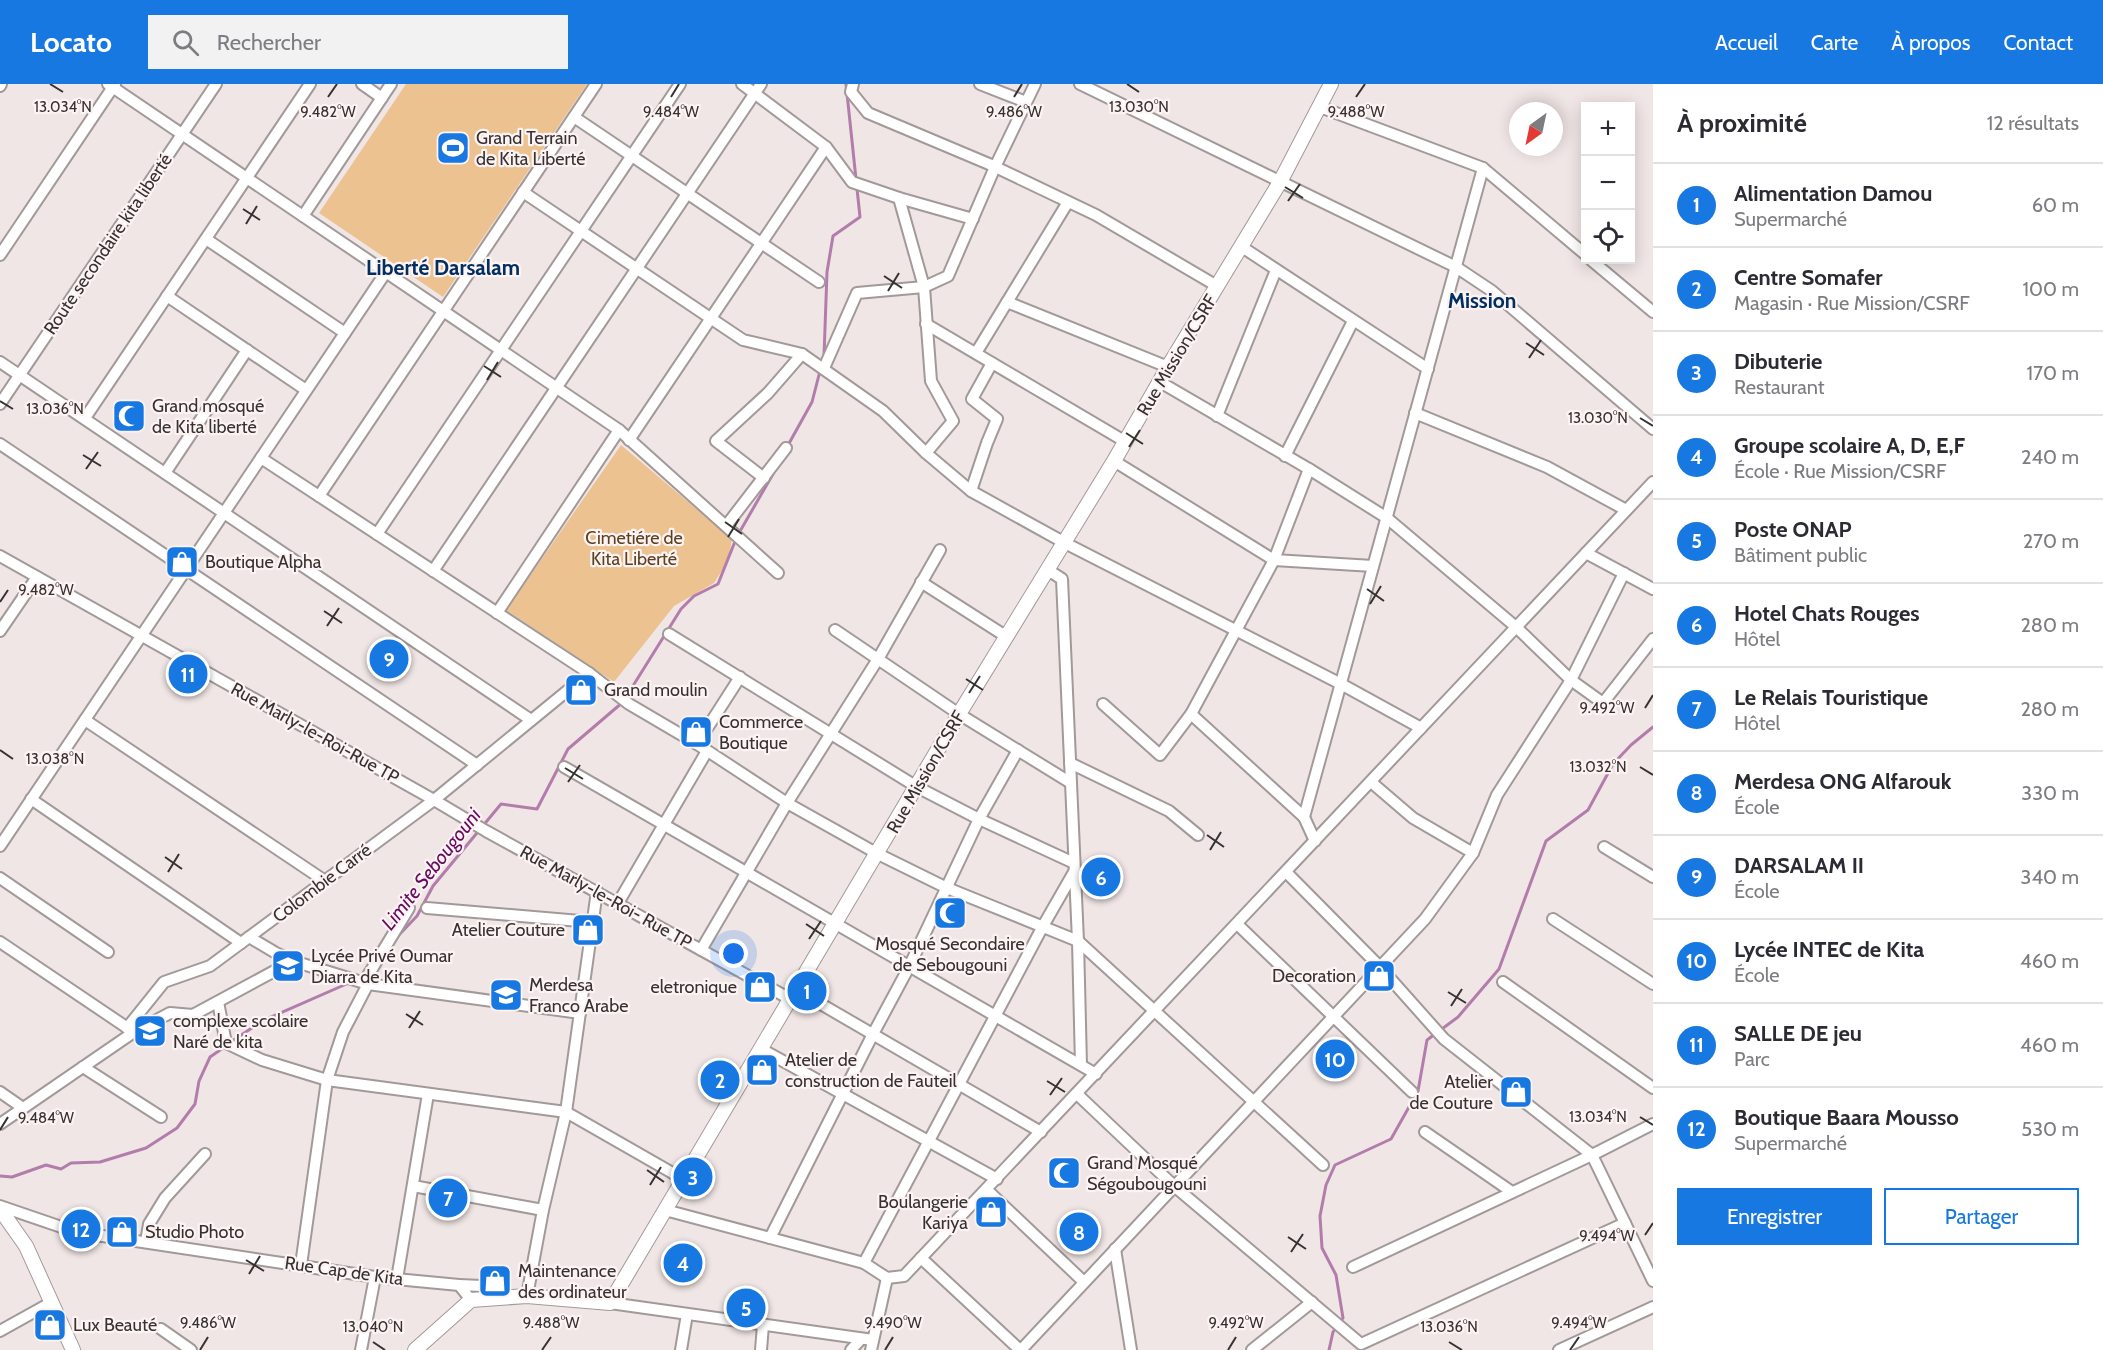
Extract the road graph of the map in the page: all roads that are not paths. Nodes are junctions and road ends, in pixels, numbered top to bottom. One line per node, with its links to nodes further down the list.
1 (216, 84): 19 (street, Route secondaire kita liberté)
2 (310, 84): 24 (street)
3 (362, 84): 15 (street)
4 (391, 84): 15 (street)
5 (596, 84): 18 (street)
6 (680, 84): 21 (street)
7 (742, 84): 14 (street)
8 (853, 84): 22 (street)
9 (980, 84): 16 (street)
10 (1035, 84): 16 (street)
11 (1080, 84): 25 (street)
12 (1331, 84): 17 (main road, Rue Mission/CSRF)
13 (112, 85): 19 (street); 37 (street)
14 (758, 88): 20 (street); 27 (street)
15 (382, 98): 30 (street)
16 (1026, 102): 22 (street)
17 (1320, 107): 23 (street); 25 (main road, Rue Mission/CSRF)
18 (574, 117): 21 (street); 26 (street)
19 (182, 134): 24 (street); 63 (street, Route secondaire kita liberté)
20 (826, 147): 28 (street); 34 (street)
21 (632, 156): 27 (street); 32 (street)
22 (995, 167): 29 (street); 31 (street)
23 (1483, 168): 36 (street); 39 (street)
24 (247, 178): 30 (street); 33 (street)
25 (1280, 182): 35 (main road, Rue Mission/CSRF); 39 (street)
26 (524, 192): 32 (street); 48 (street)
27 (687, 193): 34 (street); 40 (street)
28 (900, 198): 31 (street); 45 (street)
29 (1068, 202): 44 (street); 47 (street)
30 (303, 216): 42 (street)
31 (973, 219): 45 (street)
32 (581, 231): 40 (street); 55 (street)
33 (206, 239): 46 (street); 53 (street)
34 (761, 243): 43 (street); 50 (street)
35 (1242, 247): 41 (street); 44 (main road, Rue Mission/CSRF)
36 (1581, 251)
37 (0, 255)
38 (1596, 264): 49 (street)
39 (1456, 267): 62 (street); 71 (street)
40 (637, 268): 50 (street); 65 (street)
41 (1276, 270): 51 (street); 69 (street)
42 (386, 272): 48 (street); 53 (street)
43 (819, 282)
44 (1217, 286): 61 (main road, Rue Mission/CSRF)
45 (924, 287): 52 (street); 60 (street)
46 (167, 296): 54 (street); 70 (street)
47 (1007, 302): 56 (street); 61 (street)
48 (443, 311): 55 (street); 86 (street)
49 (1653, 312)
50 (711, 318): 57 (street); 73 (street)
51 (1353, 321): 62 (street); 78 (street)
52 (926, 324): 56 (street); 77 (street)
53 (345, 333): 66 (street)
54 (247, 350): 66 (street); 82 (street)
55 (501, 350): 65 (street); 91 (street)
56 (976, 353): 59 (street)
57 (802, 354): 60 (street); 83 (street)
58 (0, 362): 63 (street)
59 (992, 363): 74 (street); 85 (street)
60 (824, 368): 77 (street)
61 (1168, 368): 64 (main road, Rue Mission/CSRF)
62 (1428, 369): 68 (street)
63 (20, 375): 67 (street, Route secondaire kita liberté); 70 (street)
64 (1160, 382): 69 (street); 74 (main road, Rue Mission/CSRF)
65 (556, 388): 72 (street); 100 (street)
66 (306, 390): 79 (street)
67 (0, 404)
68 (1416, 413): 87 (street); 89 (street)
69 (1217, 416): 78 (street)
70 (85, 418): 82 (street)
71 (1653, 429)
72 (619, 430): 73 (street); 106 (street)
73 (629, 440): 90 (street)
74 (1126, 442): 80 (main road, Rue Mission/CSRF)
75 (0, 444): 98 (street)
76 (786, 448): 83 (street)
77 (926, 453): 85 (street)
78 (1285, 456): 81 (street)
79 (261, 458): 86 (street); 88 (street)
80 (1114, 461): 92 (main road, Rue Mission/CSRF); 96 (street)
81 (1309, 469): 89 (street); 96 (street)
82 (165, 472): 88 (street)
83 (764, 478): 90 (street)
84 (1653, 482): 87 (street)
85 (971, 491): 92 (street)
86 (319, 496): 91 (street)
87 (1626, 510): 94 (street)
88 (224, 512): 98 (street); 124 (street)
89 (1387, 518): 97 (street); 107 (street)
90 (726, 526): 101 (street)
91 (377, 534): 100 (street)
92 (1065, 543): 99 (main road, Rue Mission/CSRF); 110 (street)
93 (940, 550): 104 (street)
94 (1586, 553): 102 (street); 107 (street)
95 (0, 556): 103 (street, Rue Marly-le-Roi-Rue TP)
96 (1274, 560): 97 (street); 110 (street)
97 (1373, 566): 119 (street)
98 (186, 569): 112 (street); 131 (street)
99 (1048, 570): 113 (main road, Rue Mission/CSRF); 130 (street)
100 (433, 571): 106 (street)
101 (778, 573)
102 (1624, 573): 105 (street); 118 (street)
103 (37, 577): 109 (street); 112 (street, Rue Marly-le-Roi-Rue TP)
104 (921, 582): 113 (street); 115 (street)
105 (1653, 589)
106 (496, 613): 116 (street)
107 (1516, 627): 118 (street); 125 (street)
108 (835, 630): 115 (street)
109 (0, 631)
110 (1236, 631): 119 (street); 122 (street)
111 (669, 634): 117 (street)
112 (141, 636): 123 (street); 137 (street, Rue Marly-le-Roi-Rue TP)
113 (1007, 638): 121 (main road, Rue Mission/CSRF)
114 (1653, 639): 118 (street)
115 (878, 659): 121 (street); 126 (street)
116 (589, 673): 124 (street, Colombie Carré); 127 (street)
117 (740, 677): 126 (street); 127 (street)
118 (1571, 680): 147 (street)
119 (1341, 684): 125 (street); 139 (street)
120 (1103, 705): 122 (street)
121 (959, 714): 128 (street); 135 (main road, Rue Mission/CSRF)
122 (1191, 714): 139 (street)
123 (85, 720): 136 (street); 154 (street)
124 (531, 720): 131 (street, Colombie Carré)
125 (1421, 728): 133 (street)
126 (830, 732): 135 (street); 138 (street)
127 (697, 744): 129 (street)
128 (1018, 750): 134 (street); 140 (street)
129 (707, 751): 138 (street); 141 (street)
130 (1070, 763): 134 (street); 143 (street)
131 (477, 765): 137 (street, Colombie Carré)
132 (564, 768): 141 (street)
133 (1371, 782): 144 (street); 147 (street)
134 (1071, 783): 149 (street)
135 (917, 787): 140 (street); 148 (main road, Rue Mission/CSRF)
136 (31, 799): 145 (street); 165 (street)
137 (434, 800): 142 (street, Rue Marly-le-Roi-Rue TP); 154 (street, Colombie Carré)
138 (787, 803): 148 (street); 151 (street)
139 (1304, 817): 144 (street)
140 (979, 819): 149 (street); 155 (street)
141 (664, 825): 151 (street); 157 (street)
142 (486, 831): 156 (street, Rue Marly-le-Roi- Rue TP)
143 (1198, 835)
144 (1315, 841): 150 (street)
145 (0, 846)
146 (1604, 847): 152 (street)
147 (1473, 853): 171 (street)
148 (878, 854): 155 (street); 162 (main road, Rue Mission/CSRF)
149 (1074, 868): 164 (street); 166 (street)
150 (1286, 872): 163 (street); 171 (street)
151 (746, 873): 162 (street); 168 (street)
152 (1653, 877)
153 (0, 878): 169 (street)
154 (325, 881): 165 (street, Colombie Carré)
155 (946, 888): 164 (street); 172 (street)
156 (597, 891): 157 (street, Rue Marly-le-Roi- Rue TP); 161 (street)
157 (618, 903): 168 (street, Rue Marly-le-Roi- Rue TP)
158 (409, 908): 174 (street)
159 (427, 908): 161 (street)
160 (1553, 919): 175 (street)
161 (592, 922): 179 (street)
162 (835, 924): 172 (street); 176 (main road, Rue Mission/CSRF)
163 (1236, 924): 178 (street); 181 (street)
164 (1042, 926): 166 (street); 180 (street)
165 (245, 940): 170 (street); 182 (street, Colombie Carré)
166 (1078, 941): 178 (street); 185 (street)
167 (0, 942): 182 (street)
168 (701, 950): 176 (street, Rue Marly-le-Roi- Rue TP)
169 (108, 951)
170 (293, 961): 174 (street); 177 (street)
171 (1379, 966): 181 (street); 206 (street)
172 (909, 967): 180 (street); 183 (street)
173 (1503, 982): 190 (street)
174 (366, 983): 179 (street); 188 (street)
175 (1653, 984)
176 (793, 994): 183 (street, Rue Marly-le-Roi- Rue TP); 184 (main road, Rue Mission/CSRF)
177 (218, 1002): 182 (street); 188 (street)
178 (1155, 1011): 187 (street); 196 (street)
179 (580, 1013): 198 (street)
180 (996, 1017): 185 (street); 189 (street)
181 (1332, 1017): 192 (street); 196 (street)
182 (130, 1030): 186 (street)
183 (873, 1034): 189 (street, Rue Marly-le-Roi- Rue TP); 194 (street)
184 (761, 1049): 194 (street); 208 (main road, Rue Mission/CSRF)
185 (1081, 1065): 187 (street)
186 (83, 1067): 197 (street); 199 (street)
187 (1096, 1074): 195 (street)
188 (327, 1080): 193 (street); 224 (street)
189 (960, 1085): 202 (street, Rue Marly-le-Roi- Rue TP); 204 (street)
190 (1653, 1088)
191 (0, 1092): 197 (street)
192 (1412, 1092)
193 (428, 1094): 198 (street); 210 (street)
194 (843, 1094): 204 (street); 219 (street)
195 (1077, 1094): 202 (street); 211 (street)
196 (1253, 1101): 207 (street); 211 (street)
197 (23, 1108): 200 (street)
198 (566, 1112): 208 (street); 215 (street)
199 (161, 1117)
200 (0, 1124)
201 (1653, 1124): 206 (street)
202 (1041, 1132): 209 (street)
203 (1425, 1132): 213 (street)
204 (929, 1142): 209 (street); 223 (street)
205 (205, 1154): 220 (street)
206 (1592, 1155): 213 (street); 217 (street)
207 (1323, 1165)
208 (683, 1179): 216 (main road, Rue Mission/CSRF)
209 (997, 1179): 212 (street)
210 (413, 1186): 215 (street); 228 (street)
211 (1174, 1186): 221 (street); 236 (street)
212 (987, 1190): 222 (street); 230 (street)
213 (1512, 1192): 225 (street)
214 (0, 1208): 218 (main road); 220 (street, Rue Cap de Kita)
215 (543, 1210): 232 (street)
216 (665, 1210): 219 (street); 237 (main road, Rue Mission/CSRF)
217 (1625, 1223): 229 (street); 236 (street)
218 (6, 1226): 235 (main road)
219 (770, 1238): 223 (street)
220 (146, 1242): 224 (street, Rue Cap de Kita)
221 (1114, 1249): 230 (street); 252 (street)
222 (921, 1258): 227 (street); 251 (street)
223 (864, 1263): 227 (street)
224 (302, 1265): 226 (street, Rue Cap de Kita)
225 (1353, 1267)
226 (375, 1277): 228 (street, Rue Cap de Kita); 246 (street)
227 (887, 1278): 243 (street)
228 (397, 1279): 231 (street, Rue Cap de Kita)
229 (1653, 1281)
230 (1084, 1282): 251 (street)
231 (459, 1285): 233 (street, Rue Cap de Kita); 234 (street)
232 (527, 1296): 233 (main road); 237 (main road)
233 (503, 1298): 234 (main road)
234 (471, 1300): 247 (main road)
235 (52, 1302): 242 (street); 244 (main road)
236 (1312, 1302): 253 (street)
237 (610, 1303): 239 (street)
238 (1653, 1306): 254 (street)
239 (687, 1314): 240 (street); 248 (street)
240 (762, 1325): 243 (street); 249 (street)
241 (161, 1329): 245 (street)
242 (0, 1331)
243 (868, 1343): 250 (street)
244 (74, 1350)
245 (191, 1350)
246 (361, 1350)
247 (415, 1350)
248 (681, 1350)
249 (761, 1350)
250 (851, 1350)
251 (1021, 1350)
252 (1131, 1350)
253 (1252, 1350)
254 (1559, 1350)

